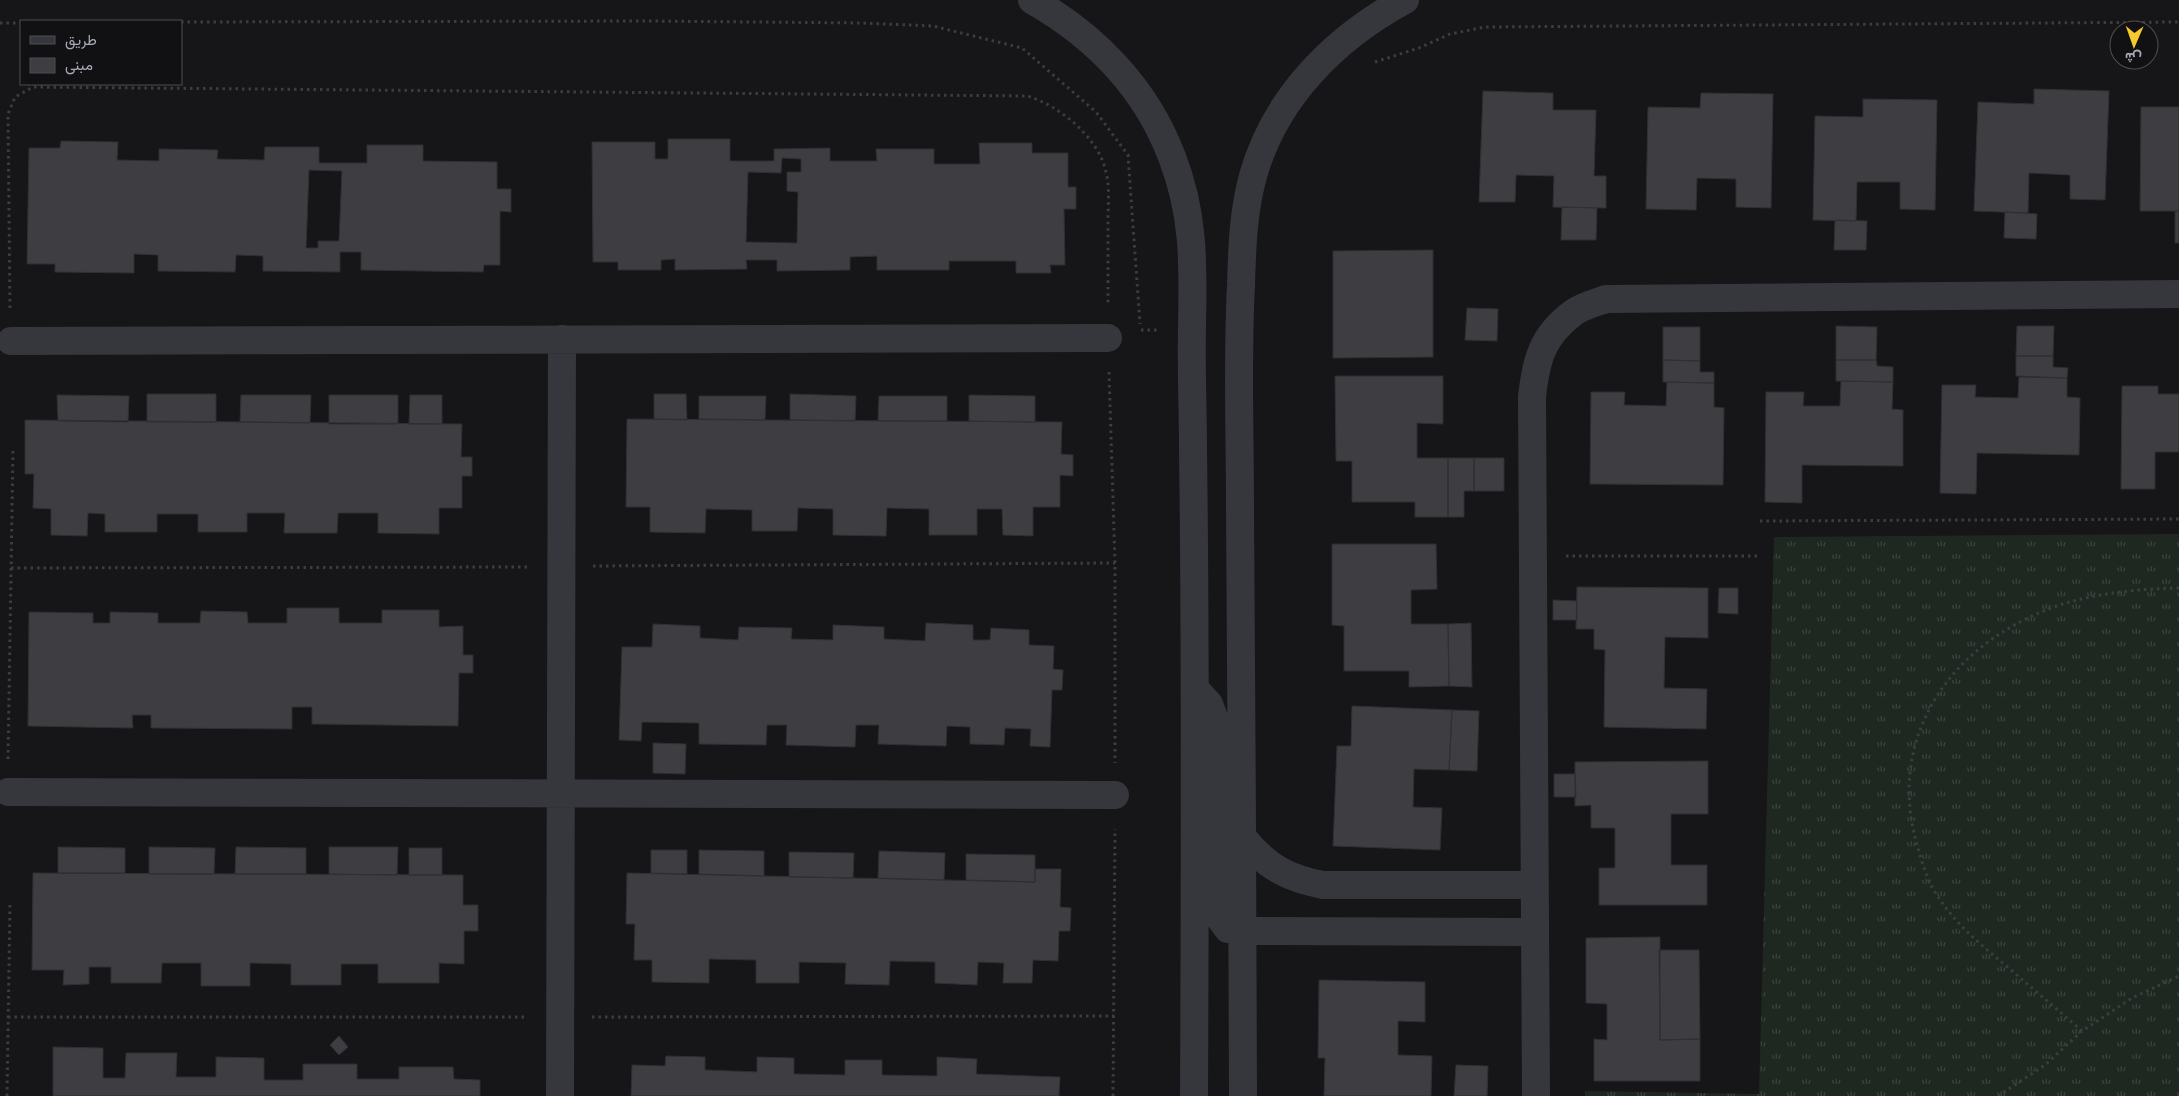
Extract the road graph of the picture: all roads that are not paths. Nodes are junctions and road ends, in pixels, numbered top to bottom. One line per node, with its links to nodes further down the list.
1 (1032, 0): 7 (street)
2 (1405, 0): 11 (street)
3 (2179, 294): 12 (street)
4 (1108, 338): 5 (street)
5 (562, 340): 6 (street); 9 (street)
6 (11, 341)
7 (1196, 690): 13 (street); 16 (street)
8 (8, 792): 9 (street)
9 (561, 793): 10 (street); 15 (street)
10 (1115, 794)
11 (1243, 838): 12 (street); 13 (street)
12 (1535, 885): 14 (street)
13 (1242, 931): 14 (street); 17 (street)
14 (1535, 932): 18 (street)
15 (560, 1096)
16 (1194, 1096)
17 (1243, 1096)
18 (1536, 1096)

